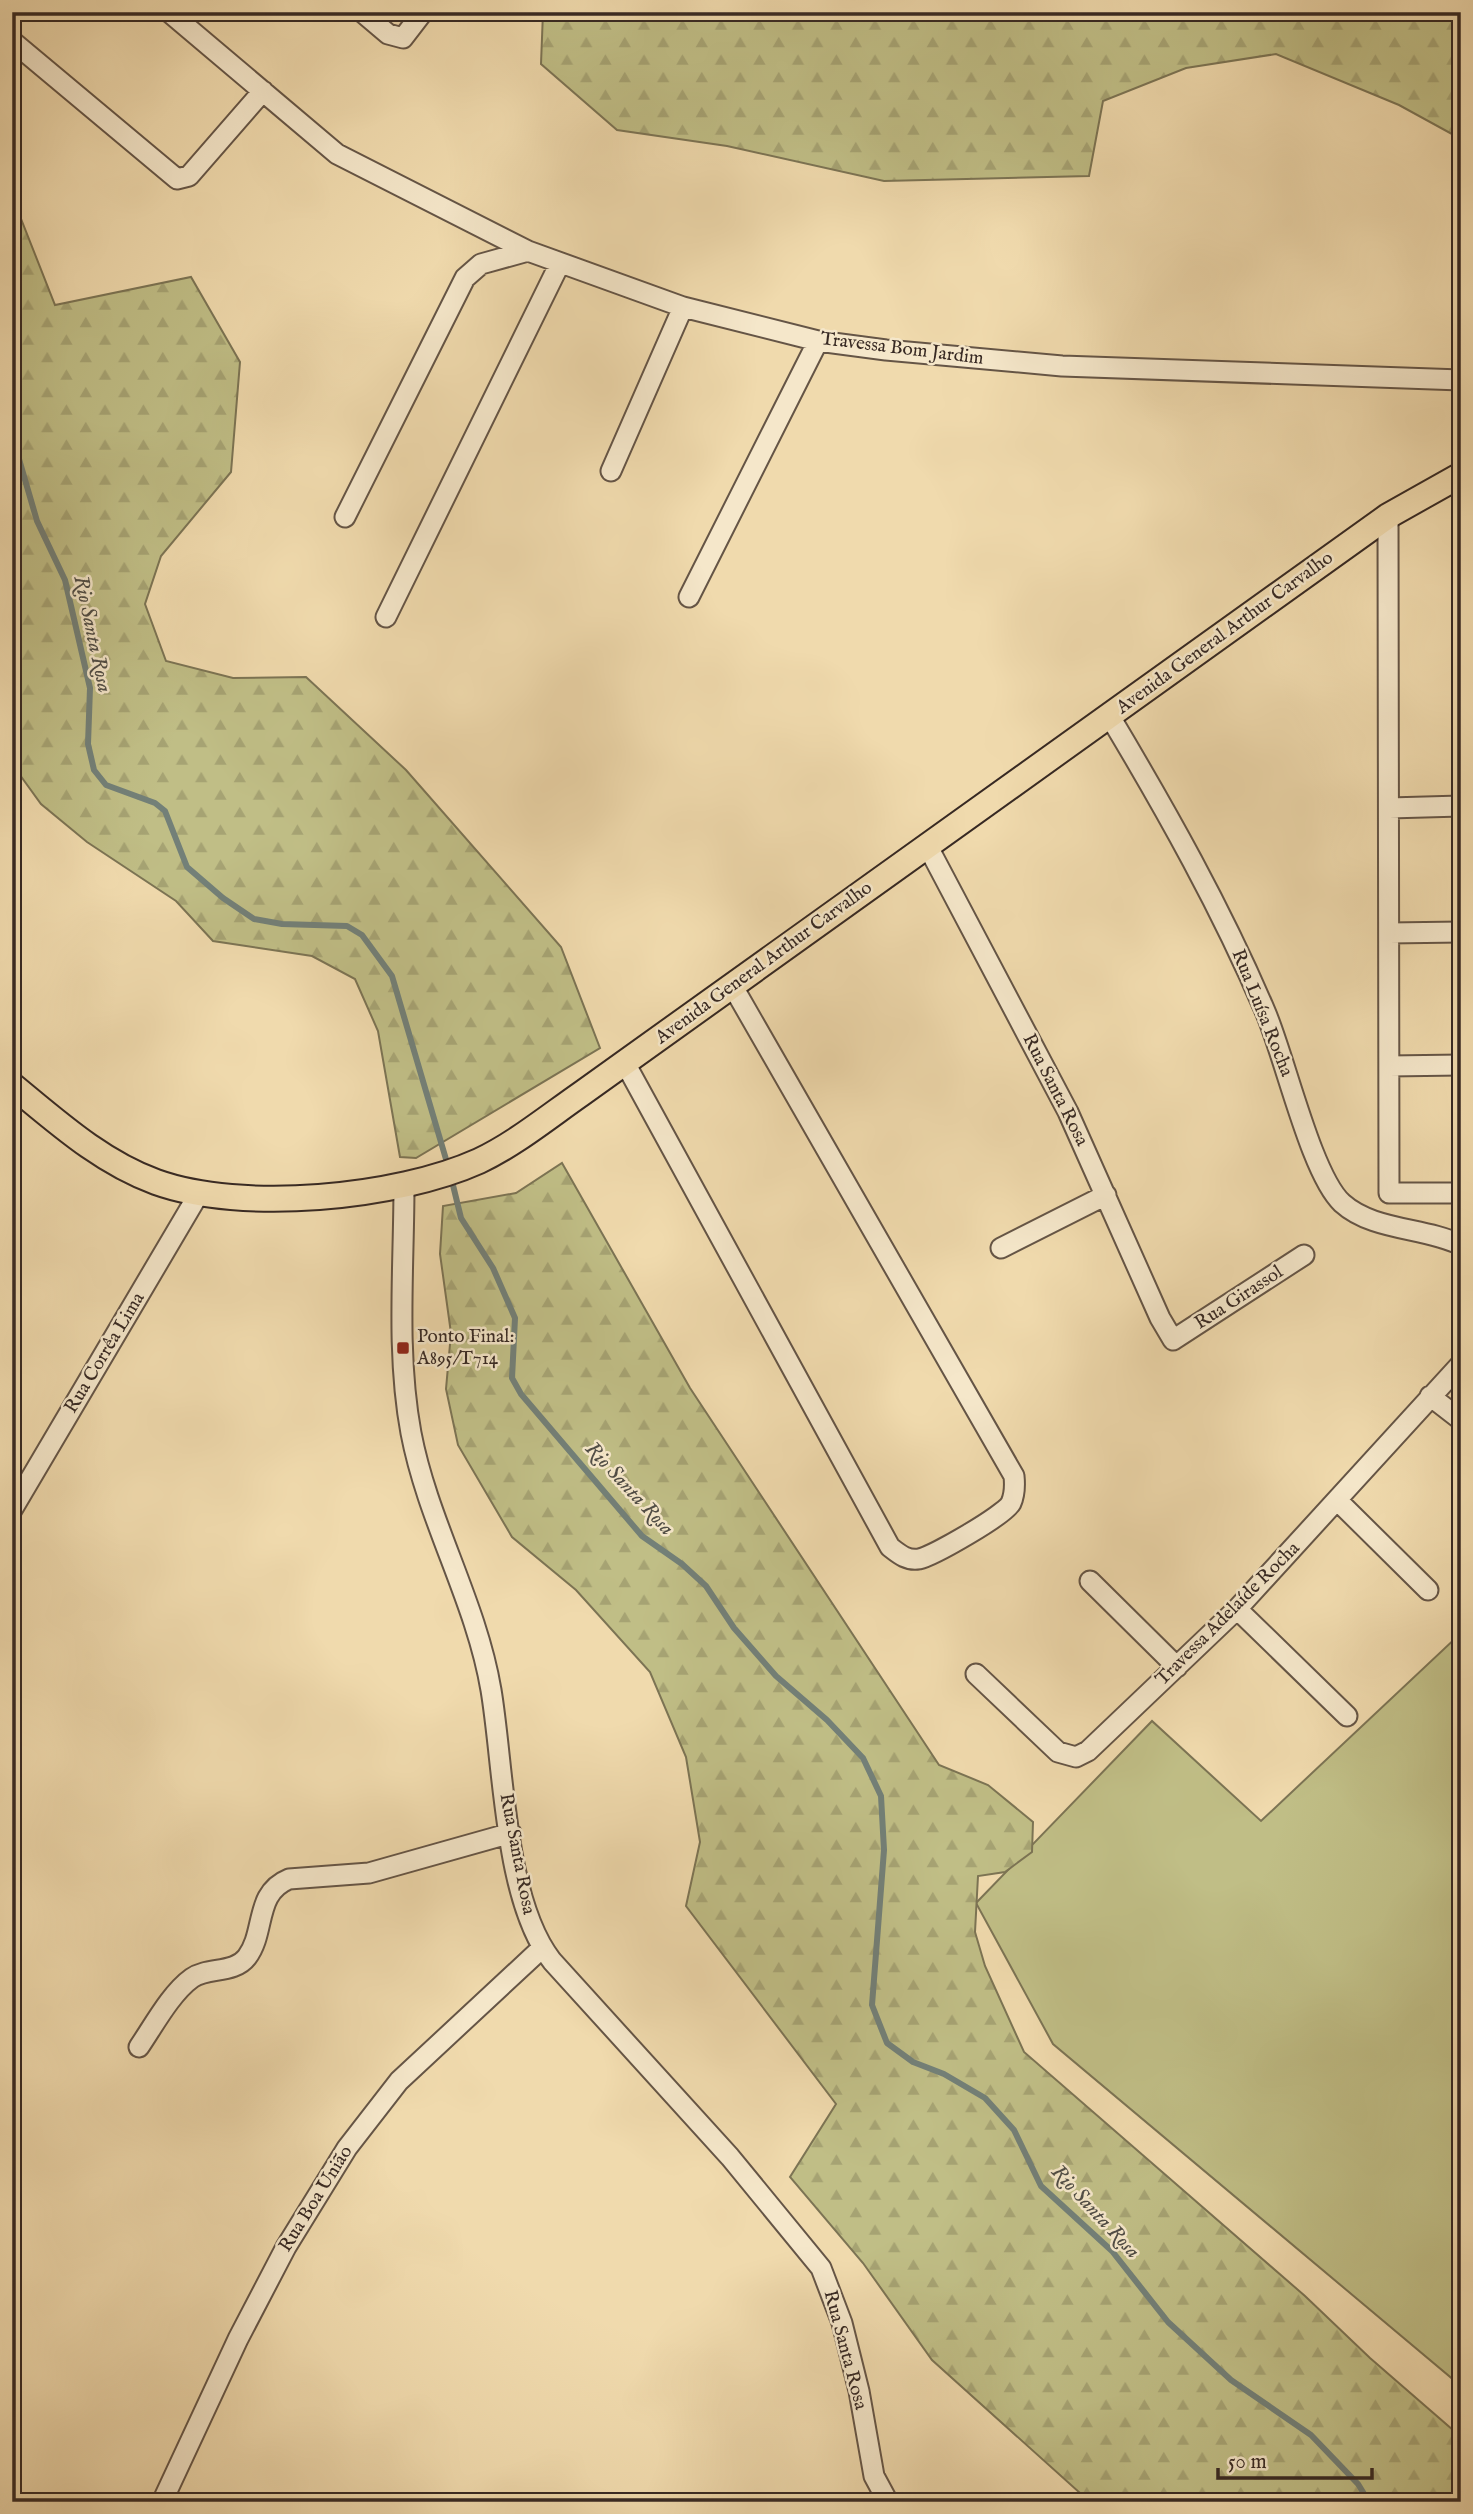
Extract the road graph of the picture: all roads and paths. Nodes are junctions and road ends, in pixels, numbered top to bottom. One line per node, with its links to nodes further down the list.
1 (169, 12): 5 (street, Travessa Bom Jardim)
2 (362, 12): 3 (street)
3 (423, 12)
4 (12, 41): 5 (street)
5 (263, 92): 6 (street, Travessa Bom Jardim)
6 (528, 251): 7 (street, Travessa Bom Jardim); 14 (street)
7 (560, 263): 8 (street, Travessa Bom Jardim); 16 (street)
8 (683, 307): 9 (street, Travessa Bom Jardim); 11 (street)
9 (818, 341): 10 (street, Travessa Bom Jardim); 15 (street)
10 (1461, 380)
11 (611, 471)
12 (1461, 475): 13 (main road, Avenida General Arthur Carvalho)
13 (1388, 516): 17 (main road, Avenida General Arthur Carvalho); 19 (street)
14 (345, 517)
15 (689, 597)
16 (386, 617)
17 (1109, 715): 20 (main road, Avenida General Arthur Carvalho); 32 (street, Rua Luísa Rocha)
18 (1461, 806): 19 (street)
19 (1389, 808): 22 (street)
20 (927, 845): 23 (main road, Avenida General Arthur Carvalho); 31 (street, Rua Santa Rosa)
21 (1461, 932): 22 (street)
22 (1390, 933): 26 (street)
23 (733, 985): 24 (main road, Avenida General Arthur Carvalho); 24 (street)
24 (625, 1063): 28 (main road, Avenida General Arthur Carvalho)
25 (1461, 1065): 26 (street)
26 (1389, 1066): 29 (street)
27 (12, 1085): 30 (main road, Avenida General Arthur Carvalho)
28 (415, 1183): 30 (main road, Avenida General Arthur Carvalho); 47 (street, Rua Santa Rosa)
29 (1461, 1193)
30 (198, 1195): 40 (street, Rua Corrêa Lima)
31 (1106, 1195): 33 (street); 35 (street, Rua Santa Rosa)
32 (1461, 1245)
33 (1001, 1248)
34 (1304, 1255): 35 (street, Rua Girassol)
35 (1173, 1340)
36 (1461, 1364): 37 (street, Travessa Adelaíde Rocha)
37 (1430, 1396): 38 (street); 39 (street, Travessa Adelaíde Rocha)
38 (1461, 1420)
39 (1338, 1501): 42 (street); 43 (street, Travessa Adelaíde Rocha)
40 (12, 1510)
41 (1090, 1581): 44 (street)
42 (1428, 1590)
43 (1237, 1609): 44 (street, Travessa Adelaíde Rocha); 46 (street)
44 (1177, 1667): 45 (street, Travessa Adelaíde Rocha)
45 (976, 1674)
46 (1347, 1716)
47 (511, 1833): 48 (street, Rua Santa Rosa); 49 (street)
48 (542, 1948): 50 (street, Rua Boa União); 51 (street, Rua Santa Rosa)
49 (139, 2047)
50 (162, 2502)
51 (888, 2502)

